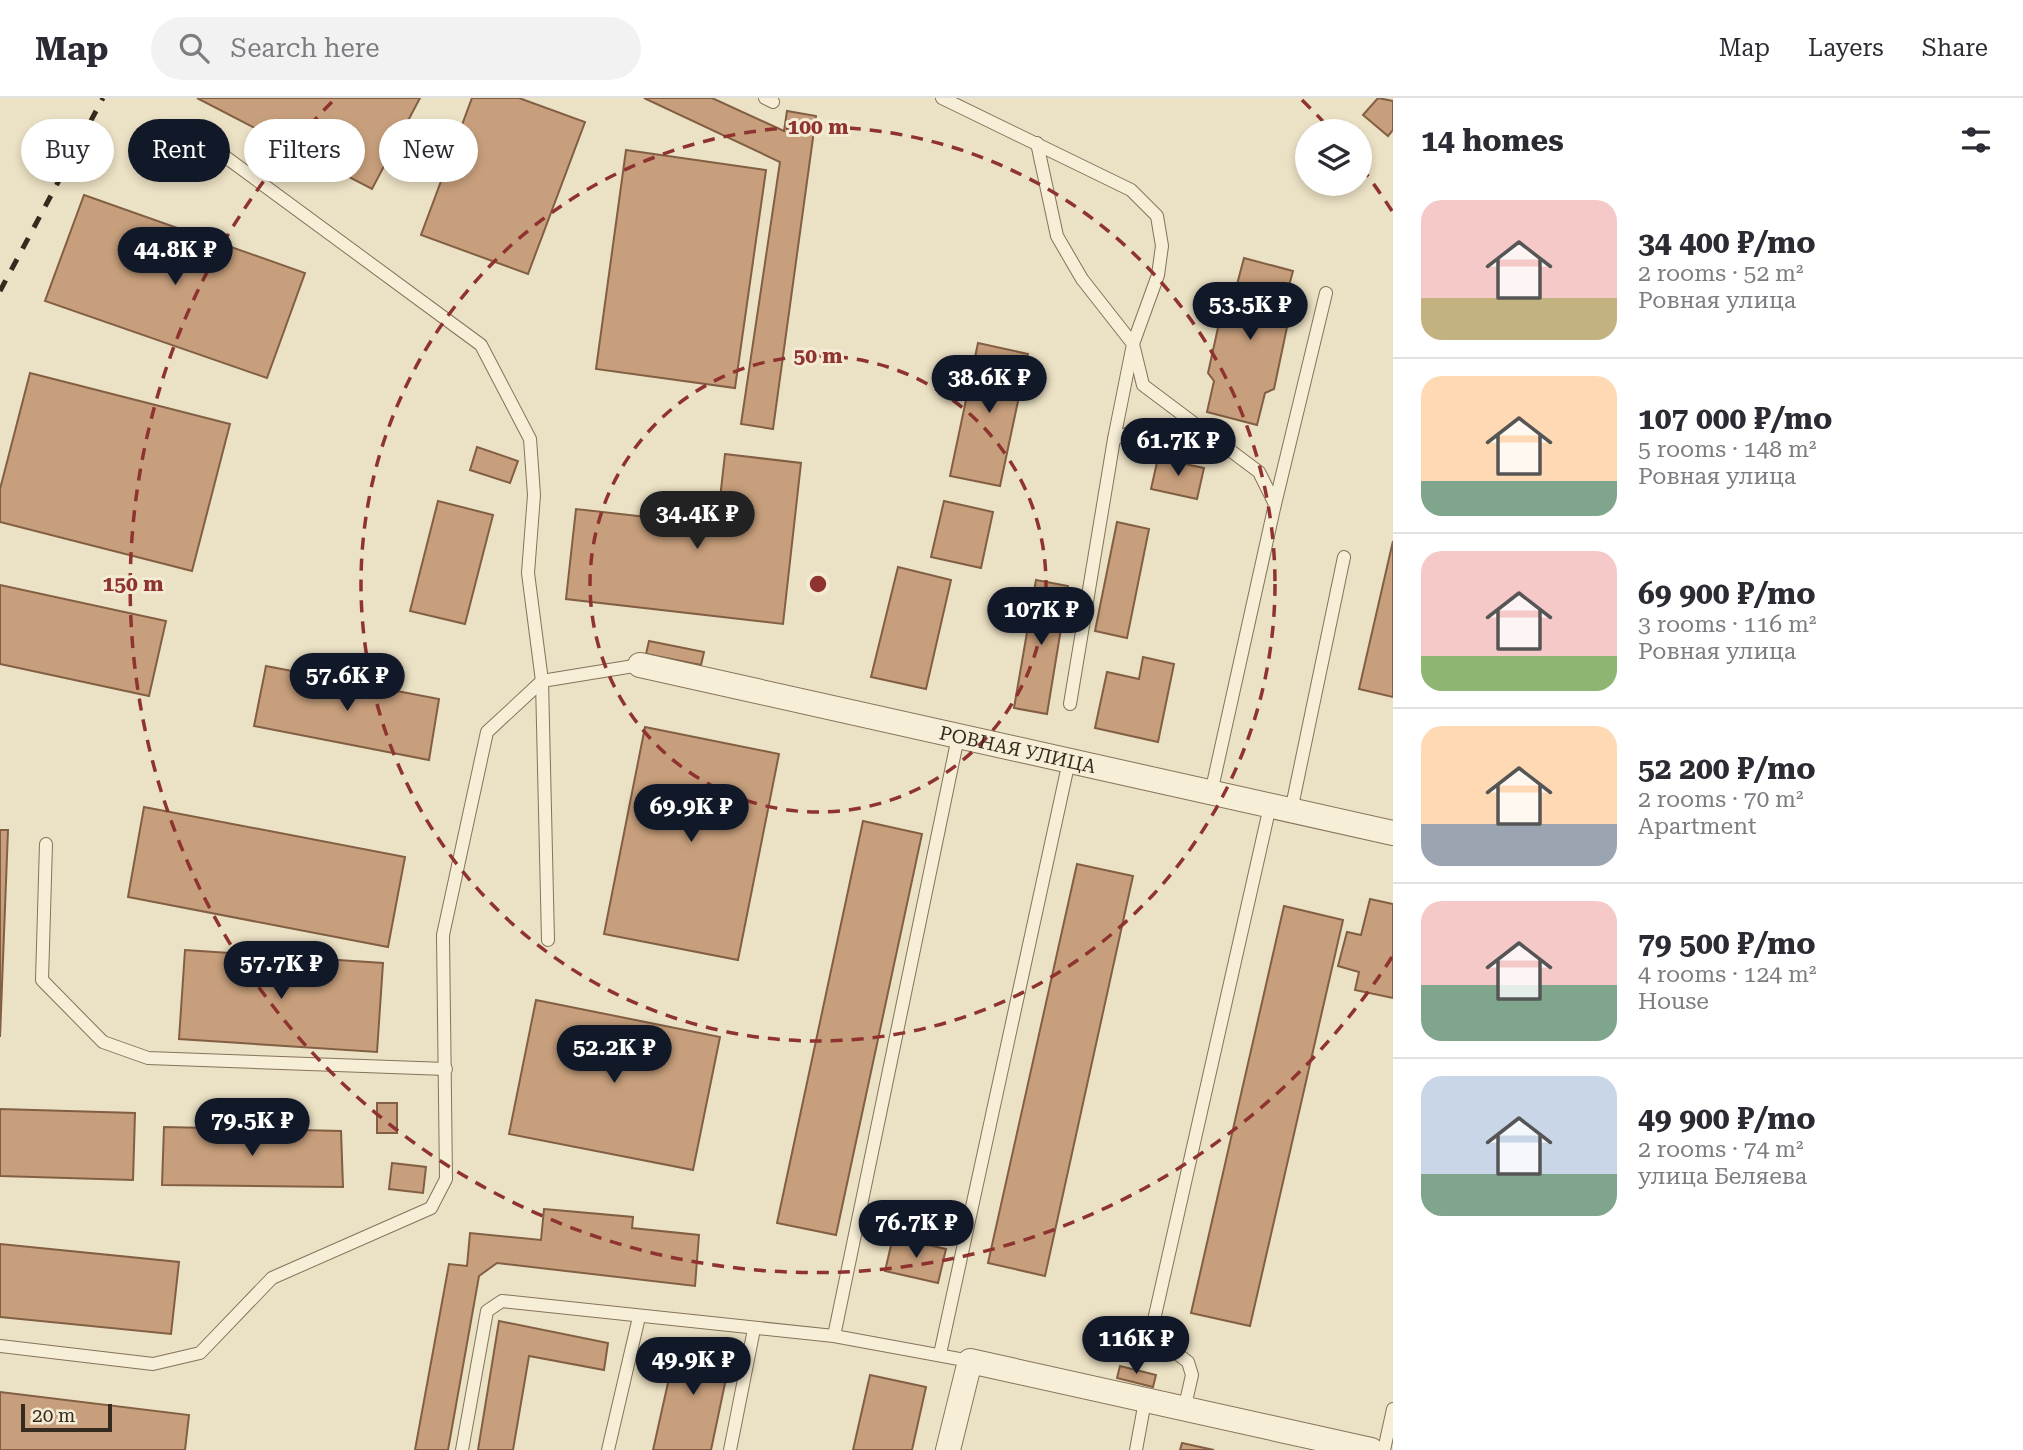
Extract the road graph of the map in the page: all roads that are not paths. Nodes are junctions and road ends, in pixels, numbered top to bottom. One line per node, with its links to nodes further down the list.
1 (942, 98): 2 (lane)
2 (1037, 143): 5 (lane); 5 (lane)
3 (230, 160): 11 (lane)
4 (1326, 293): 8 (lane)
5 (1133, 344): 6 (lane); 7 (lane)
6 (1211, 436): 7 (lane); 8 (lane)
7 (1114, 439): 12 (lane)
8 (1275, 503): 15 (lane)
9 (1344, 557): 16 (lane)
10 (640, 666): 11 (lane); 13 (street, РОВНАЯ УЛИЦА)
11 (542, 681): 19 (lane); 20 (lane)
12 (1070, 704)
13 (958, 737): 14 (street, РОВНАЯ УЛИЦА); 23 (lane)
14 (1069, 761): 15 (street, РОВНАЯ УЛИЦА); 25 (lane)
15 (1211, 793): 16 (street, РОВНАЯ УЛИЦА)
16 (1280, 809): 17 (street, РОВНАЯ УЛИЦА); 29 (lane)
17 (1393, 833)
18 (46, 844): 20 (lane)
19 (548, 940)
20 (446, 1069): 24 (lane)
21 (639, 1317): 22 (lane); 30 (lane); 31 (lane)
22 (754, 1329): 23 (lane); 32 (lane)
23 (834, 1336): 25 (lane)
24 (0, 1346)
25 (940, 1354): 26 (lane)
26 (970, 1361): 27 (street); 33 (street)
27 (1144, 1401): 29 (street); 34 (lane)
28 (1393, 1409): 36 (lane)
29 (1184, 1410): 35 (street)
30 (462, 1450)
31 (608, 1450)
32 (730, 1450)
33 (948, 1450)
34 (1136, 1450)
35 (1371, 1450)
36 (1384, 1450)

